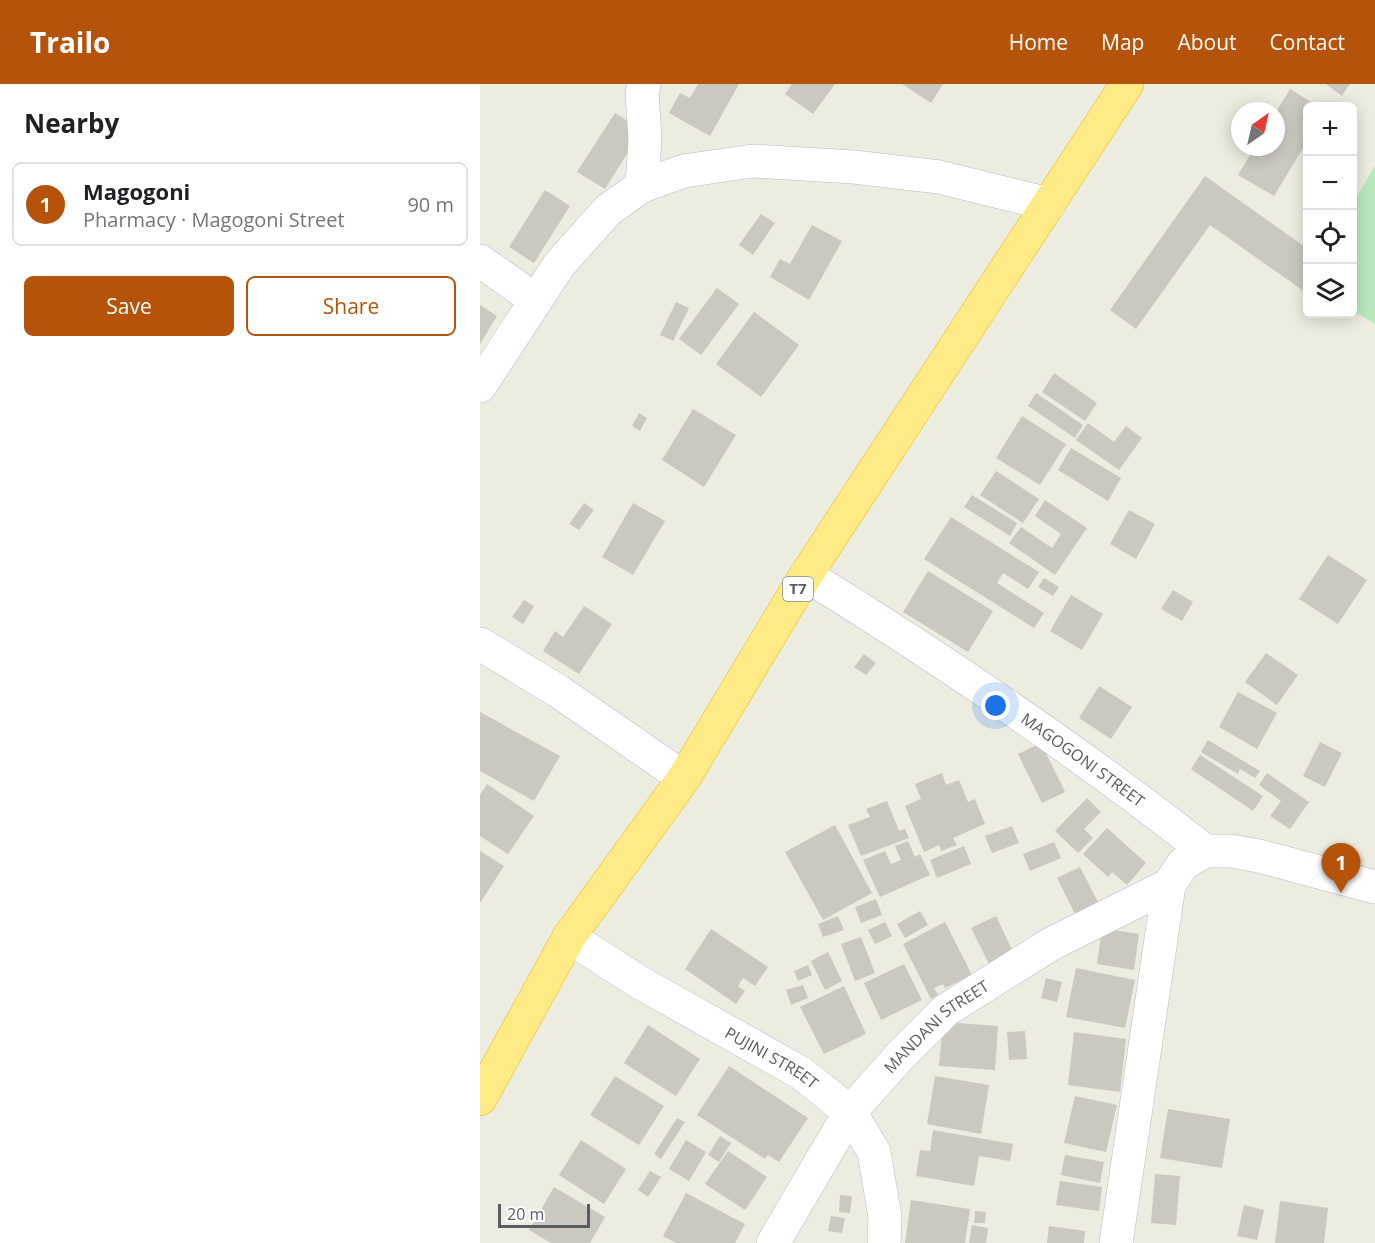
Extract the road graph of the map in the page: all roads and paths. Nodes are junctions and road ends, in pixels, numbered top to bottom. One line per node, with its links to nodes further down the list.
1 (644, 84): 3 (street)
2 (1127, 84): 4 (highway, T7)
3 (642, 186): 4 (street); 6 (street)
4 (1049, 204): 8 (highway, T7)
5 (480, 261): 6 (street)
6 (536, 300): 7 (street)
7 (480, 386)
8 (806, 575): 10 (highway, T7); 11 (street, MAGOGONI STREET)
9 (480, 644): 10 (street)
10 (684, 778): 14 (highway, T7)
11 (1205, 852): 12 (street); 13 (street)
12 (1168, 885): 16 (street, MANDANI STREET); 19 (street)
13 (1375, 887)
14 (569, 937): 15 (highway, T7); 16 (street, PUJINI STREET)
15 (480, 1100)
16 (850, 1112): 17 (street, MANDANI STREET); 18 (street, PUJINI STREET)
17 (773, 1243)
18 (884, 1243)
19 (1116, 1243)

